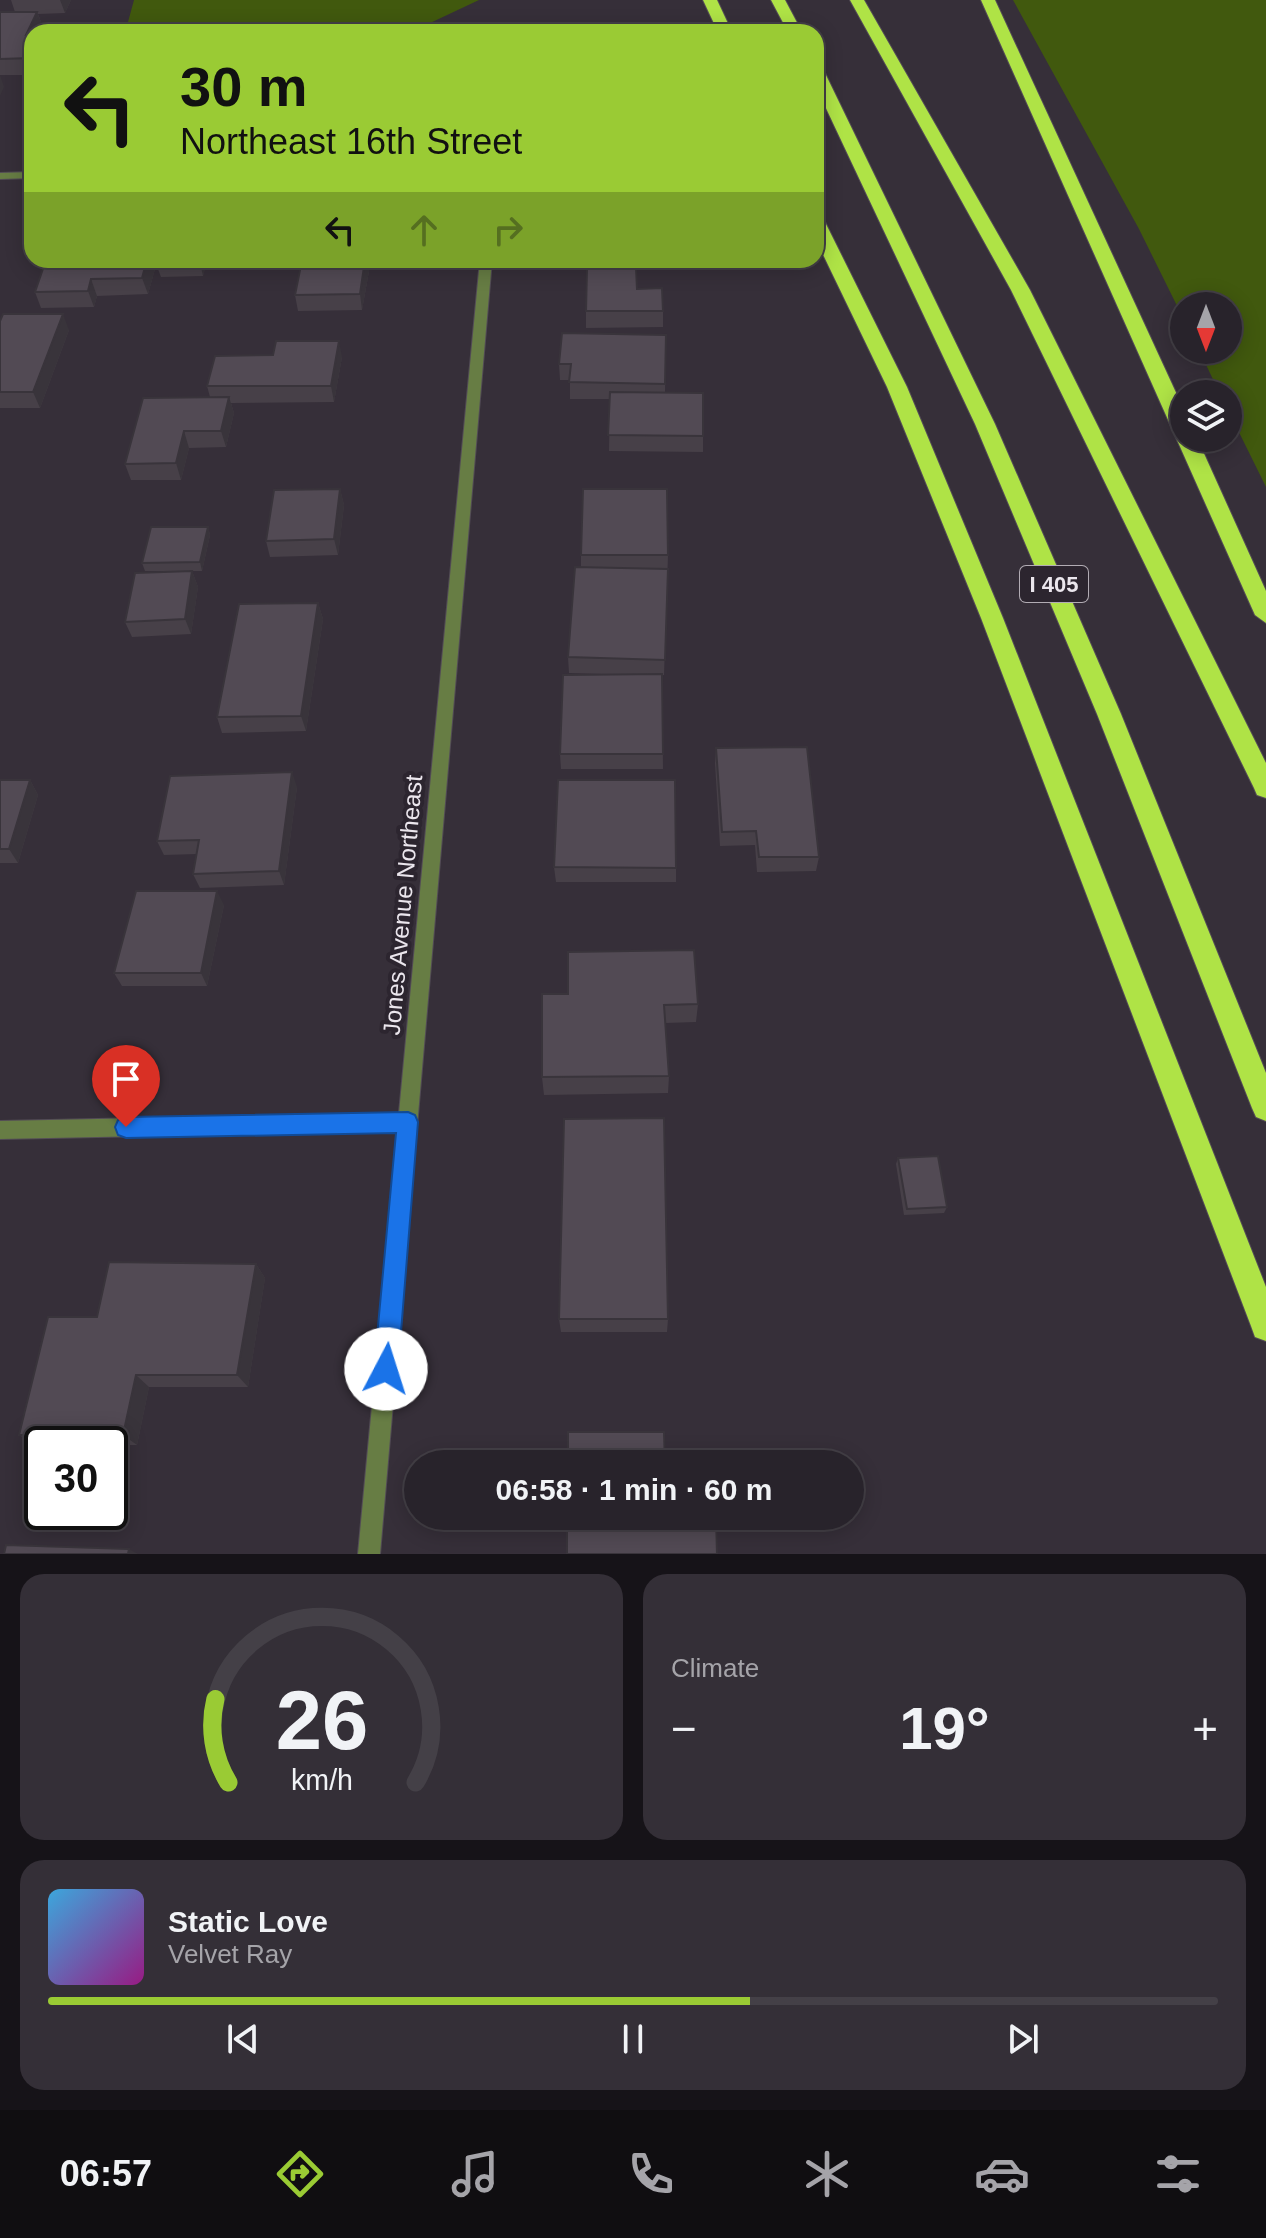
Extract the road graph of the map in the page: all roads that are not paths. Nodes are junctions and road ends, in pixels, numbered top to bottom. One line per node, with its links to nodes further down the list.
1 (710, 0): 5 (highway)
2 (778, 0): 6 (highway)
3 (857, 0): 15 (highway)
4 (988, 0): 12 (highway)
5 (721, 24)
6 (791, 24)
7 (824, 88): 16 (highway, I 405)
8 (24, 175): 9 (street)
9 (0, 176)
10 (824, 238): 19 (highway)
11 (485, 268): 17 (street, Jones Avenue Northeast)
12 (1170, 401)
13 (1193, 452): 14 (highway)
14 (1266, 615)
15 (1266, 788)
16 (1266, 1108)
17 (408, 1122): 18 (street); 20 (street, Jones Avenue Northeast)
18 (0, 1130)
19 (1266, 1326)
20 (369, 1554)

